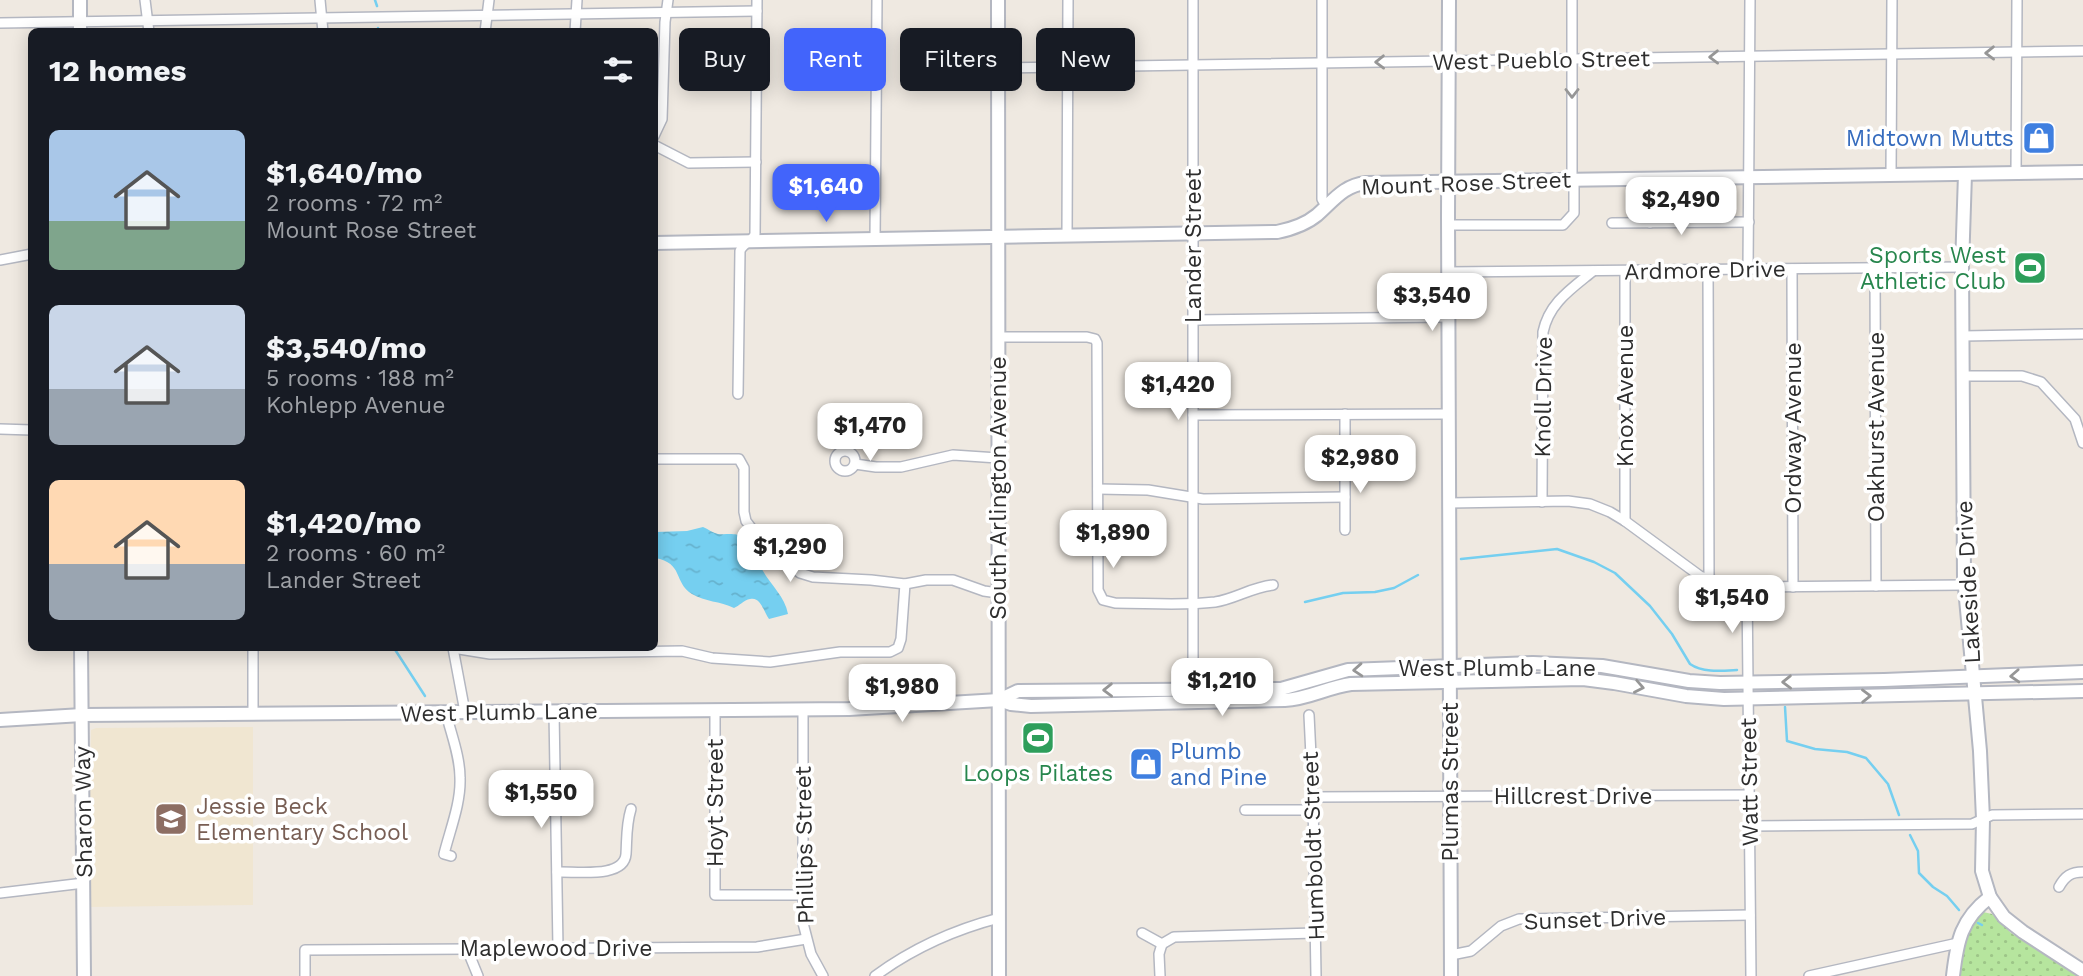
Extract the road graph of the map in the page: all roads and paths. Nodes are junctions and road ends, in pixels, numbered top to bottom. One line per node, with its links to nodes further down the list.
1 (80, 0): 25 (main road)
2 (145, 0): 23 (street)
3 (320, 0): 22 (street)
4 (489, 0): 21 (street)
5 (577, 0): 20 (street)
6 (668, 0): 19 (street)
7 (757, 0): 18 (street)
8 (877, 0): 62 (street)
9 (998, 0): 30 (main road, South Arlington Avenue)
10 (1068, 0): 31 (street)
11 (1193, 0): 39 (street, Lander Street)
12 (1322, 0): 38 (street)
13 (1449, 0): 37 (main road, Plumas Street)
14 (1572, 0): 36 (street)
15 (1750, 0): 35 (street)
16 (1892, 0): 34 (street)
17 (2017, 0): 33 (street)
18 (757, 11): 19 (street); 45 (street)
19 (666, 12): 20 (street); 43 (street)
20 (575, 14): 21 (street); 29 (street)
21 (488, 15): 22 (street); 28 (street)
22 (322, 18): 23 (street); 27 (street)
23 (147, 21): 25 (street); 26 (street)
24 (0, 23): 25 (street)
25 (80, 27)
26 (148, 28)
27 (323, 28)
28 (486, 28)
29 (575, 28)
30 (998, 28)
31 (1068, 28)
32 (2083, 51): 33 (street, West Pueblo Street)
33 (2017, 52): 34 (street, West Pueblo Street, one-way to 34); 47 (street)
34 (1892, 54): 35 (street, West Pueblo Street); 48 (street)
35 (1750, 57): 36 (street, West Pueblo Street, one-way to 36); 50 (street)
36 (1572, 59): 37 (street, West Pueblo Street); 52 (street, one-way to 52)
37 (1449, 61): 38 (street, West Pueblo Street, one-way to 38); 53 (main road, Plumas Street)
38 (1322, 63): 39 (street, West Pueblo Street); 54 (street)
39 (1193, 65): 40 (street, West Pueblo Street); 59 (street, Lander Street)
40 (1135, 66)
41 (998, 91): 61 (main road, South Arlington Avenue)
42 (1068, 91): 60 (street)
43 (658, 128)
44 (658, 147): 45 (street)
45 (756, 162): 64 (street)
46 (2083, 172): 47 (main road, Mount Rose Street)
47 (2016, 173): 49 (main road, Mount Rose Street)
48 (1891, 174): 49 (main road, Mount Rose Street); 50 (main road, Mount Rose Street)
49 (1965, 174): 67 (main road, Lakeside Drive)
50 (1749, 177): 51 (main road, Mount Rose Street); 55 (street)
51 (1650, 178): 52 (main road, Mount Rose Street); 57 (street)
52 (1573, 180): 53 (main road, Mount Rose Street); 58 (street)
53 (1448, 181): 54 (main road, Mount Rose Street); 58 (main road, Plumas Street)
54 (1326, 206): 59 (main road, Mount Rose Street)
55 (1749, 222): 57 (street); 71 (street)
56 (1612, 223): 57 (street)
57 (1650, 223)
58 (1448, 225): 74 (main road, Plumas Street)
59 (1193, 234): 60 (main road, Mount Rose Street); 76 (street, Lander Street)
60 (1067, 235): 61 (main road, Mount Rose Street)
61 (998, 236): 62 (main road, Mount Rose Street); 79 (main road, South Arlington Avenue)
62 (875, 240): 64 (main road, Mount Rose Street)
63 (658, 243): 64 (main road, Mount Rose Street)
64 (747, 243): 81 (street)
65 (28, 255): 66 (street)
66 (0, 260)
67 (1962, 267): 68 (street, Ardmore Drive); 78 (main road, Lakeside Drive)
68 (1875, 268): 69 (street, Ardmore Drive); 103 (street, Oakhurst Avenue)
69 (1792, 269): 71 (street, Ardmore Drive); 105 (street, Ordway Avenue)
70 (1708, 270): 71 (street, Ardmore Drive); 73 (street, Ardmore Drive); 99 (street)
71 (1748, 270)
72 (1594, 271): 73 (street, Ardmore Drive); 74 (street, Ardmore Drive); 95 (street, Knoll Drive)
73 (1625, 271): 97 (street, Knox Avenue)
74 (1448, 272): 75 (main road, Plumas Street)
75 (1448, 317): 76 (street); 83 (main road, Plumas Street)
76 (1193, 320): 84 (street, Lander Street)
77 (2083, 334): 78 (street)
78 (1963, 336): 80 (main road, Lakeside Drive)
79 (998, 337): 89 (main road, South Arlington Avenue); 92 (street)
80 (1963, 376): 85 (street); 102 (main road, Lakeside Drive)
81 (738, 394)
82 (1345, 414): 83 (street); 84 (street); 93 (street)
83 (1448, 414): 96 (main road, Plumas Street)
84 (1193, 415): 94 (street, Lander Street)
85 (2079, 416): 88 (street)
86 (0, 429): 87 (street)
87 (28, 429)
88 (2083, 443)
89 (998, 458): 91 (street); 106 (main road, South Arlington Avenue)
90 (658, 459): 100 (street)
91 (855, 464)
92 (1098, 489): 94 (street); 107 (street)
93 (1345, 497): 94 (street); 98 (street)
94 (1193, 498): 107 (street, Lander Street)
95 (1542, 502): 96 (street); 97 (street)
96 (1449, 503): 112 (main road, Plumas Street)
97 (1625, 522): 99 (street)
98 (1345, 530)
99 (1709, 580): 104 (street)
100 (905, 584): 106 (street); 111 (street)
101 (1273, 585): 107 (street)
102 (1965, 585): 103 (street); 114 (main road, Lakeside Drive)
103 (1876, 586): 105 (street)
104 (1747, 587): 105 (street); 116 (street, Watt Street)
105 (1793, 587)
106 (998, 593): 121 (main road, South Arlington Avenue)
107 (1193, 603): 117 (street, Lander Street)
108 (81, 651): 129 (main road, Sharon Way)
109 (253, 651): 128 (street)
110 (454, 651): 125 (street)
111 (475, 651)
112 (1450, 666): 115 (main road, Plumas Street); 116 (main road, West Plumb Lane); 117 (main road, West Plumb Lane, one-way to 117)
113 (2083, 673): 114 (main road, West Plumb Lane, one-way to 114)
114 (1972, 678): 116 (main road, West Plumb Lane, one-way to 116); 119 (main road, Lakeside Drive)
115 (1449, 681): 120 (main road, West Plumb Lane, one-way to 120); 122 (main road, West Plumb Lane); 133 (main road, Plumas Street)
116 (1748, 683): 120 (street, Watt Street)
117 (1193, 689): 121 (main road, West Plumb Lane, one-way to 121); 122 (street, Lander Street)
118 (2083, 691): 119 (main road, West Plumb Lane)
119 (1974, 694): 120 (main road, West Plumb Lane, one-way to 119); 139 (main road, Lakeside Drive)
120 (1748, 699): 132 (street, Watt Street)
121 (999, 701): 122 (main road, West Plumb Lane); 123 (main road, West Plumb Lane); 150 (main road, South Arlington Avenue)
122 (1193, 702)
123 (803, 709): 124 (main road, West Plumb Lane); 147 (street, Phillips Street)
124 (715, 710): 126 (main road, West Plumb Lane); 147 (street, Hoyt Street)
125 (465, 712): 126 (main road, West Plumb Lane); 127 (main road, West Plumb Lane)
126 (554, 712): 142 (street)
127 (446, 713): 128 (main road, West Plumb Lane); 141 (street)
128 (253, 714): 129 (main road, West Plumb Lane)
129 (82, 715): 131 (main road, West Plumb Lane); 144 (main road, Sharon Way)
130 (1309, 715): 134 (street, Humboldt Street)
131 (0, 720)
132 (1750, 795): 133 (street, Hillcrest Drive); 140 (street, Watt Street)
133 (1450, 796): 134 (street, Hillcrest Drive); 158 (main road, Plumas Street)
134 (1313, 797): 137 (street, Humboldt Street)
135 (631, 810): 142 (street)
136 (1245, 810): 137 (street)
137 (1313, 810): 152 (street, Humboldt Street)
138 (2083, 814): 139 (street)
139 (1983, 819): 140 (street); 148 (main road, Lakeside Drive)
140 (1750, 826): 149 (street, Watt Street)
141 (451, 856)
142 (557, 872): 156 (street)
143 (2083, 872): 145 (street)
144 (84, 883): 146 (street); 160 (main road, Sharon Way)
145 (2059, 887)
146 (0, 892)
147 (804, 895): 153 (street, Phillips Street)
148 (1990, 897): 154 (main road); 159 (main road)
149 (1750, 915): 158 (street, Sunset Drive); 169 (street, Watt Street)
150 (999, 918): 164 (street); 165 (main road, South Arlington Avenue)
151 (1142, 933): 155 (street)
152 (1315, 933): 155 (street); 167 (street, Humboldt Street)
153 (806, 939): 156 (street, Maplewood Drive); 163 (street, Phillips Street)
154 (1958, 943): 170 (street); 171 (main road)
155 (1162, 944): 166 (street)
156 (558, 948): 157 (street, Maplewood Drive)
157 (467, 949): 161 (street, Maplewood Drive); 162 (street)
158 (1451, 956): 168 (main road, Plumas Street)
159 (2083, 971)
160 (84, 976)
161 (305, 976)
162 (478, 976)
163 (823, 976)
164 (874, 976)
165 (999, 976)
166 (1160, 976)
167 (1316, 976)
168 (1451, 976)
169 (1751, 976)
170 (1808, 976)
171 (1954, 976)

